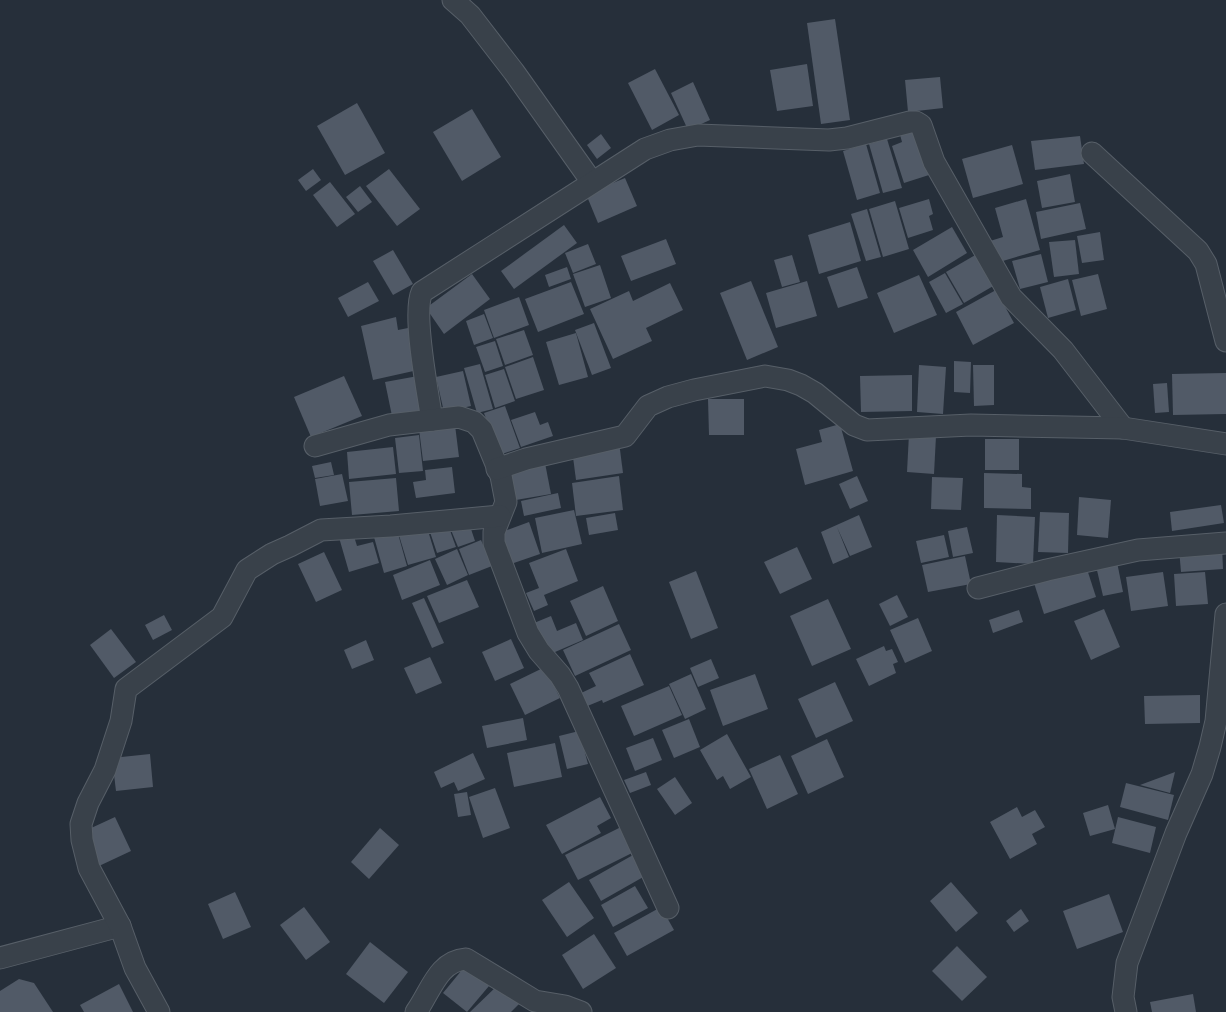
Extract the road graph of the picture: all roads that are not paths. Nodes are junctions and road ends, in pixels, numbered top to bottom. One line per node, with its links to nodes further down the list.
1 (453, 0): 3 (street)
2 (1092, 153): 4 (street)
3 (592, 182): 5 (street); 6 (street)
4 (1226, 340)
5 (432, 420): 8 (street); 9 (street)
6 (1123, 428): 7 (street); 9 (street)
7 (1226, 444)
8 (316, 446)
9 (498, 468): 10 (street)
10 (500, 516): 14 (street); 15 (street)
11 (1226, 543): 12 (street)
12 (978, 588)
13 (1226, 614): 20 (street)
14 (668, 908)
15 (120, 926): 16 (street); 18 (street)
16 (0, 958)
17 (427, 1008): 19 (street)
18 (159, 1012)
19 (581, 1012)
20 (1126, 1012)

